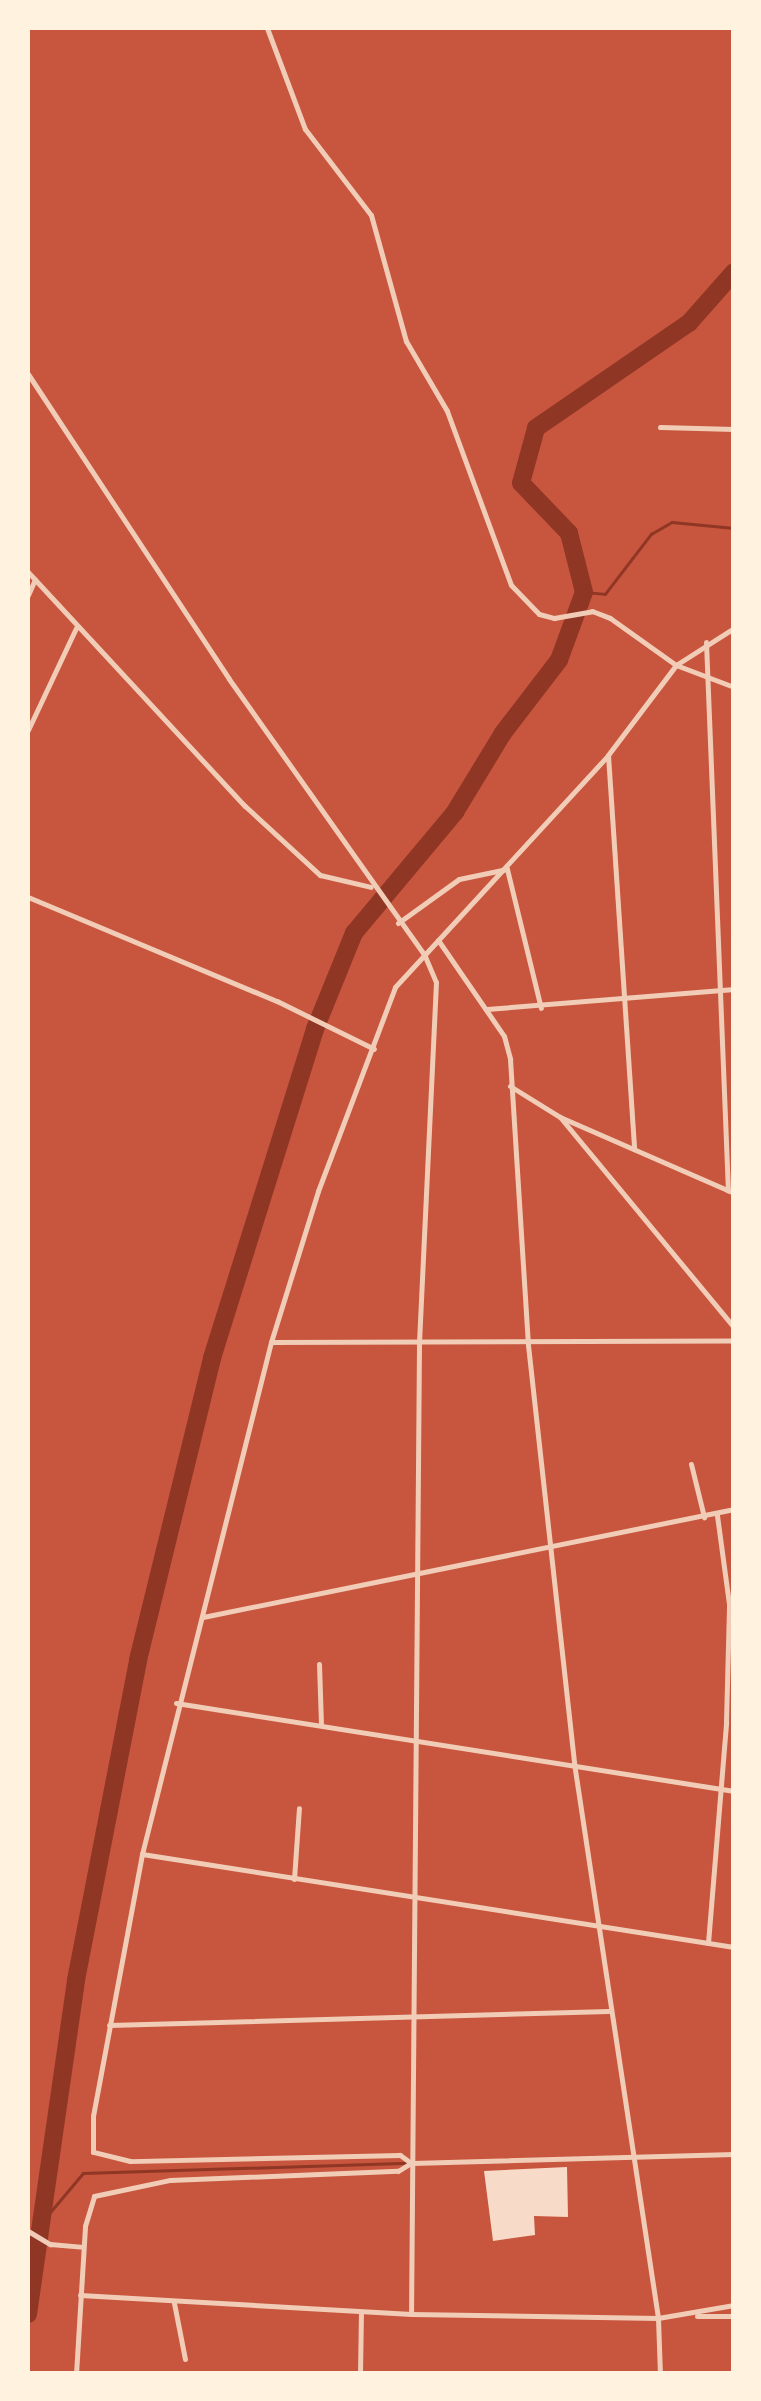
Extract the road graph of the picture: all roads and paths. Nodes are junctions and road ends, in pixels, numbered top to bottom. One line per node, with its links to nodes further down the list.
1 (267, 28): 11 (street)
2 (28, 374): 17 (street)
3 (660, 427): 4 (street)
4 (734, 430)
5 (28, 572): 6 (street)
6 (35, 580): 7 (street); 8 (street)
7 (28, 595)
8 (76, 628): 14 (street); 17 (street)
9 (734, 628): 10 (street)
10 (706, 642): 11 (street); 12 (street)
11 (676, 665): 12 (street); 15 (street)
12 (708, 679): 13 (street); 23 (street)
13 (734, 687)
14 (28, 730)
15 (608, 756): 16 (street); 24 (street)
16 (507, 870): 19 (street); 20 (street); 25 (street)
17 (371, 887): 19 (street)
18 (28, 898): 27 (street)
19 (398, 923): 21 (street)
20 (438, 940): 21 (street); 26 (street)
21 (424, 954): 27 (street); 35 (street)
22 (734, 990): 23 (street)
23 (718, 992): 24 (street); 31 (street)
24 (627, 1000): 25 (street); 30 (street)
25 (540, 1008): 26 (street)
26 (488, 1009): 28 (street)
27 (374, 1049): 34 (street)
28 (510, 1086): 29 (street); 36 (street)
29 (560, 1117): 30 (street); 32 (street)
30 (634, 1150): 31 (street)
31 (731, 1192)
32 (734, 1327)
33 (734, 1340): 36 (street)
34 (271, 1342): 35 (street); 43 (street)
35 (419, 1345): 36 (street); 42 (street)
36 (528, 1345): 41 (street)
37 (691, 1464): 40 (street)
38 (734, 1509): 39 (street)
39 (717, 1515): 40 (street); 49 (street)
40 (704, 1518): 41 (street)
41 (551, 1547): 42 (street); 48 (street)
42 (417, 1574): 43 (street); 47 (street)
43 (203, 1617): 45 (street)
44 (319, 1664): 46 (street)
45 (176, 1702): 46 (street); 52 (street)
46 (321, 1724): 47 (street)
47 (417, 1738): 48 (street); 54 (street)
48 (574, 1763): 49 (street); 55 (street)
49 (724, 1789): 50 (street); 56 (street)
50 (734, 1791)
51 (299, 1808): 53 (street)
52 (142, 1854): 53 (street); 60 (street)
53 (294, 1879): 54 (street)
54 (419, 1898): 55 (street); 59 (street)
55 (596, 1926): 56 (street); 58 (street)
56 (708, 1944): 57 (street)
57 (734, 1947)
58 (609, 2011): 59 (street); 62 (street)
59 (414, 2017): 60 (street); 63 (street)
60 (110, 2025): 63 (street)
61 (734, 2154): 62 (street)
62 (634, 2157): 63 (street); 73 (street)
63 (411, 2163): 65 (street); 70 (street)
64 (28, 2231): 65 (street)
65 (84, 2247): 66 (street)
66 (80, 2294): 67 (street); 75 (street)
67 (174, 2303): 69 (street); 74 (street)
68 (734, 2305): 71 (street)
69 (361, 2312): 70 (street); 76 (street)
70 (411, 2314): 73 (street)
71 (694, 2315): 72 (street); 73 (street)
72 (734, 2316)
73 (658, 2318): 77 (street)
74 (186, 2359)
75 (76, 2374)
76 (360, 2374)
77 (660, 2374)

